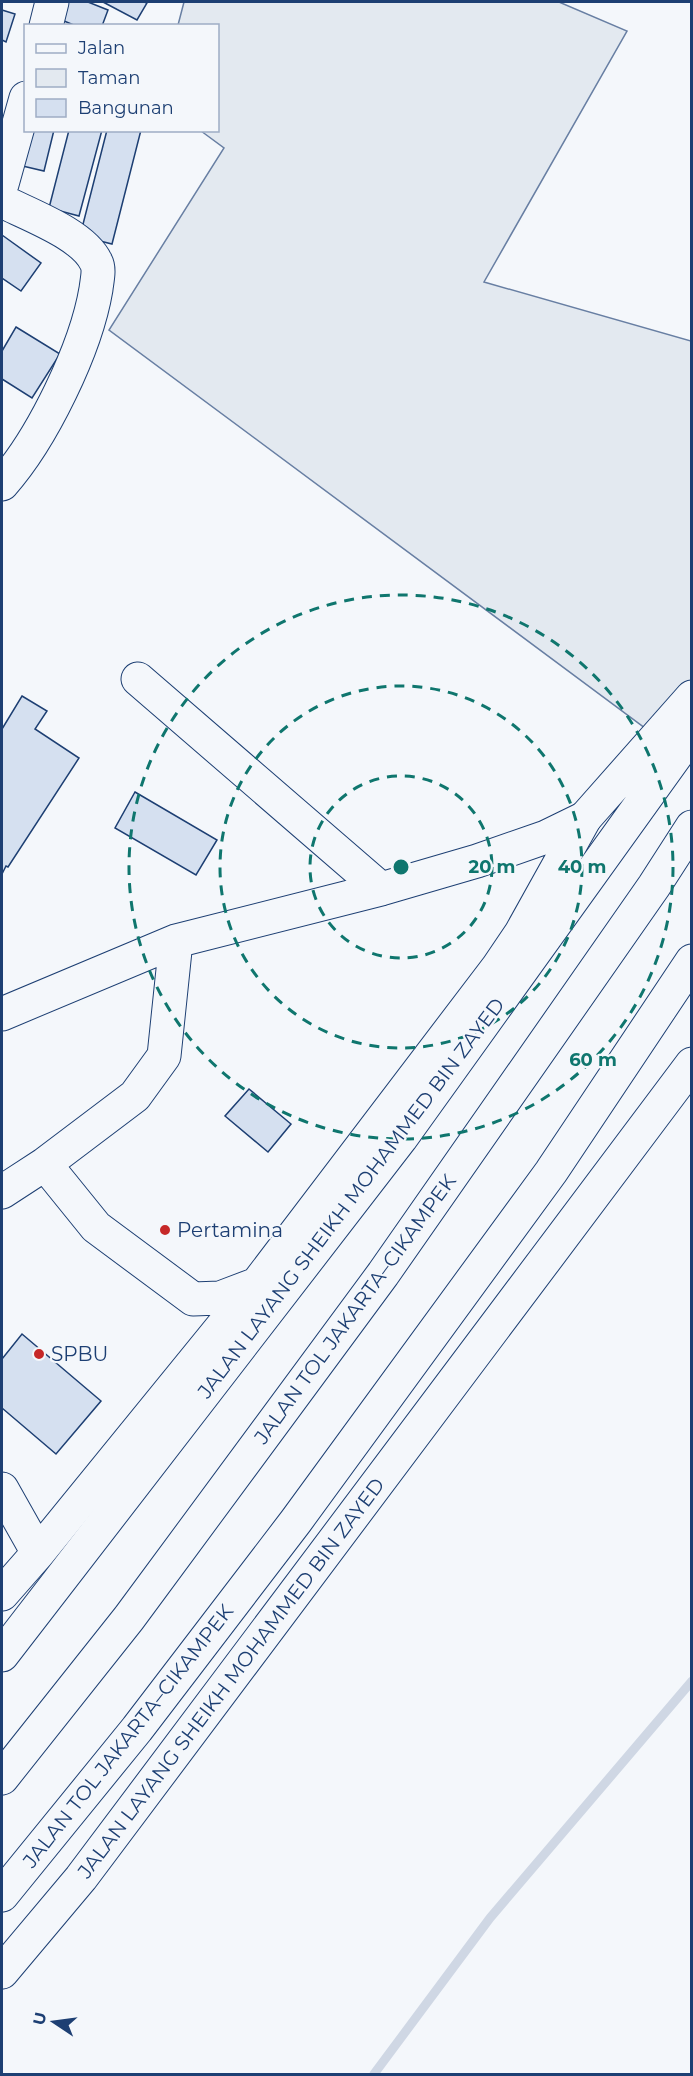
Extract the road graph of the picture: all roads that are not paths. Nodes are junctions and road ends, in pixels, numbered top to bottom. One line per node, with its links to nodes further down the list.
1 (52, 2): 2 (main road)
2 (46, 24)
3 (24, 105): 4 (main road)
4 (2, 184)
5 (2, 201): 6 (main road)
6 (2, 484)
7 (138, 679): 12 (main road)
8 (692, 696): 10 (main road)
9 (692, 733): 23 (main road, JALAN LAYANG SHEIKH MOHAMMED BIN ZAYED)
10 (585, 818): 12 (main road); 19 (main road)
11 (692, 827): 24 (main road, JALAN TOL JAKARTA–CIKAMPEK)
12 (381, 889): 13 (main road)
13 (176, 941): 15 (main road); 17 (main road)
14 (692, 961): 25 (main road, JALAN TOL JAKARTA–CIKAMPEK)
15 (2, 1014)
16 (692, 1064): 26 (main road, JALAN LAYANG SHEIKH MOHAMMED BIN ZAYED)
17 (45, 1164): 18 (main road); 19 (main road)
18 (2, 1192)
19 (257, 1284): 21 (main road)
20 (2, 1489): 21 (main road)
21 (38, 1553): 22 (main road)
22 (2, 1594)
23 (2, 1655)
24 (2, 1778)
25 (2, 1895)
26 (2, 1972)

